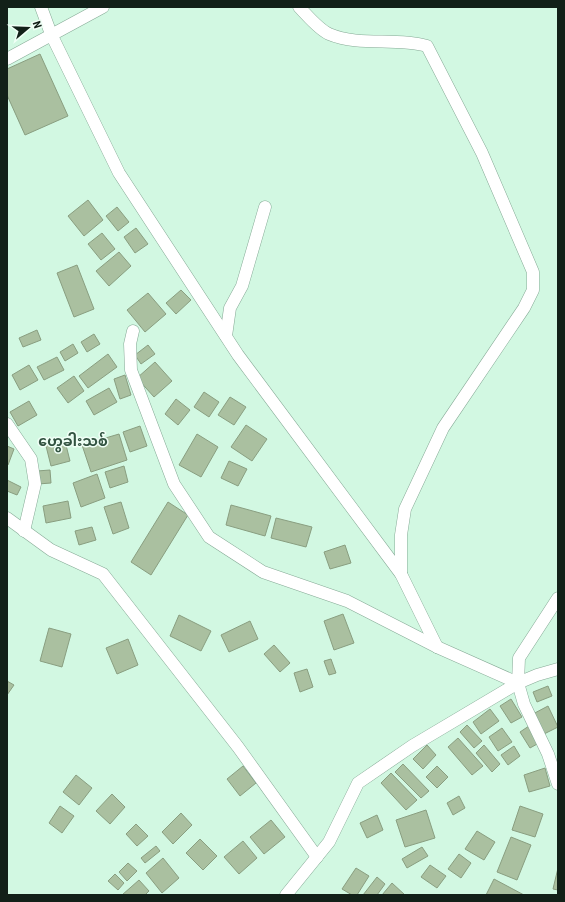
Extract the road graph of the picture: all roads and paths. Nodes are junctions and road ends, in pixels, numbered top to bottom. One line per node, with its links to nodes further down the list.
1 (41, 7): 4 (street)
2 (102, 7): 4 (street)
3 (298, 7): 12 (street)
4 (51, 34): 5 (street); 8 (street)
5 (7, 59)
6 (265, 207): 8 (street)
7 (133, 331): 14 (street)
8 (226, 336): 12 (street)
9 (7, 424): 11 (street)
10 (7, 518): 11 (street)
11 (24, 531): 18 (street)
12 (401, 574): 14 (street)
13 (558, 598): 16 (street)
14 (437, 646): 16 (street)
15 (558, 669): 16 (street)
16 (518, 683): 17 (street); 18 (street)
17 (558, 784)
18 (317, 857): 19 (street)
19 (300, 879): 20 (street); 21 (street)
20 (286, 895)
21 (300, 895)

